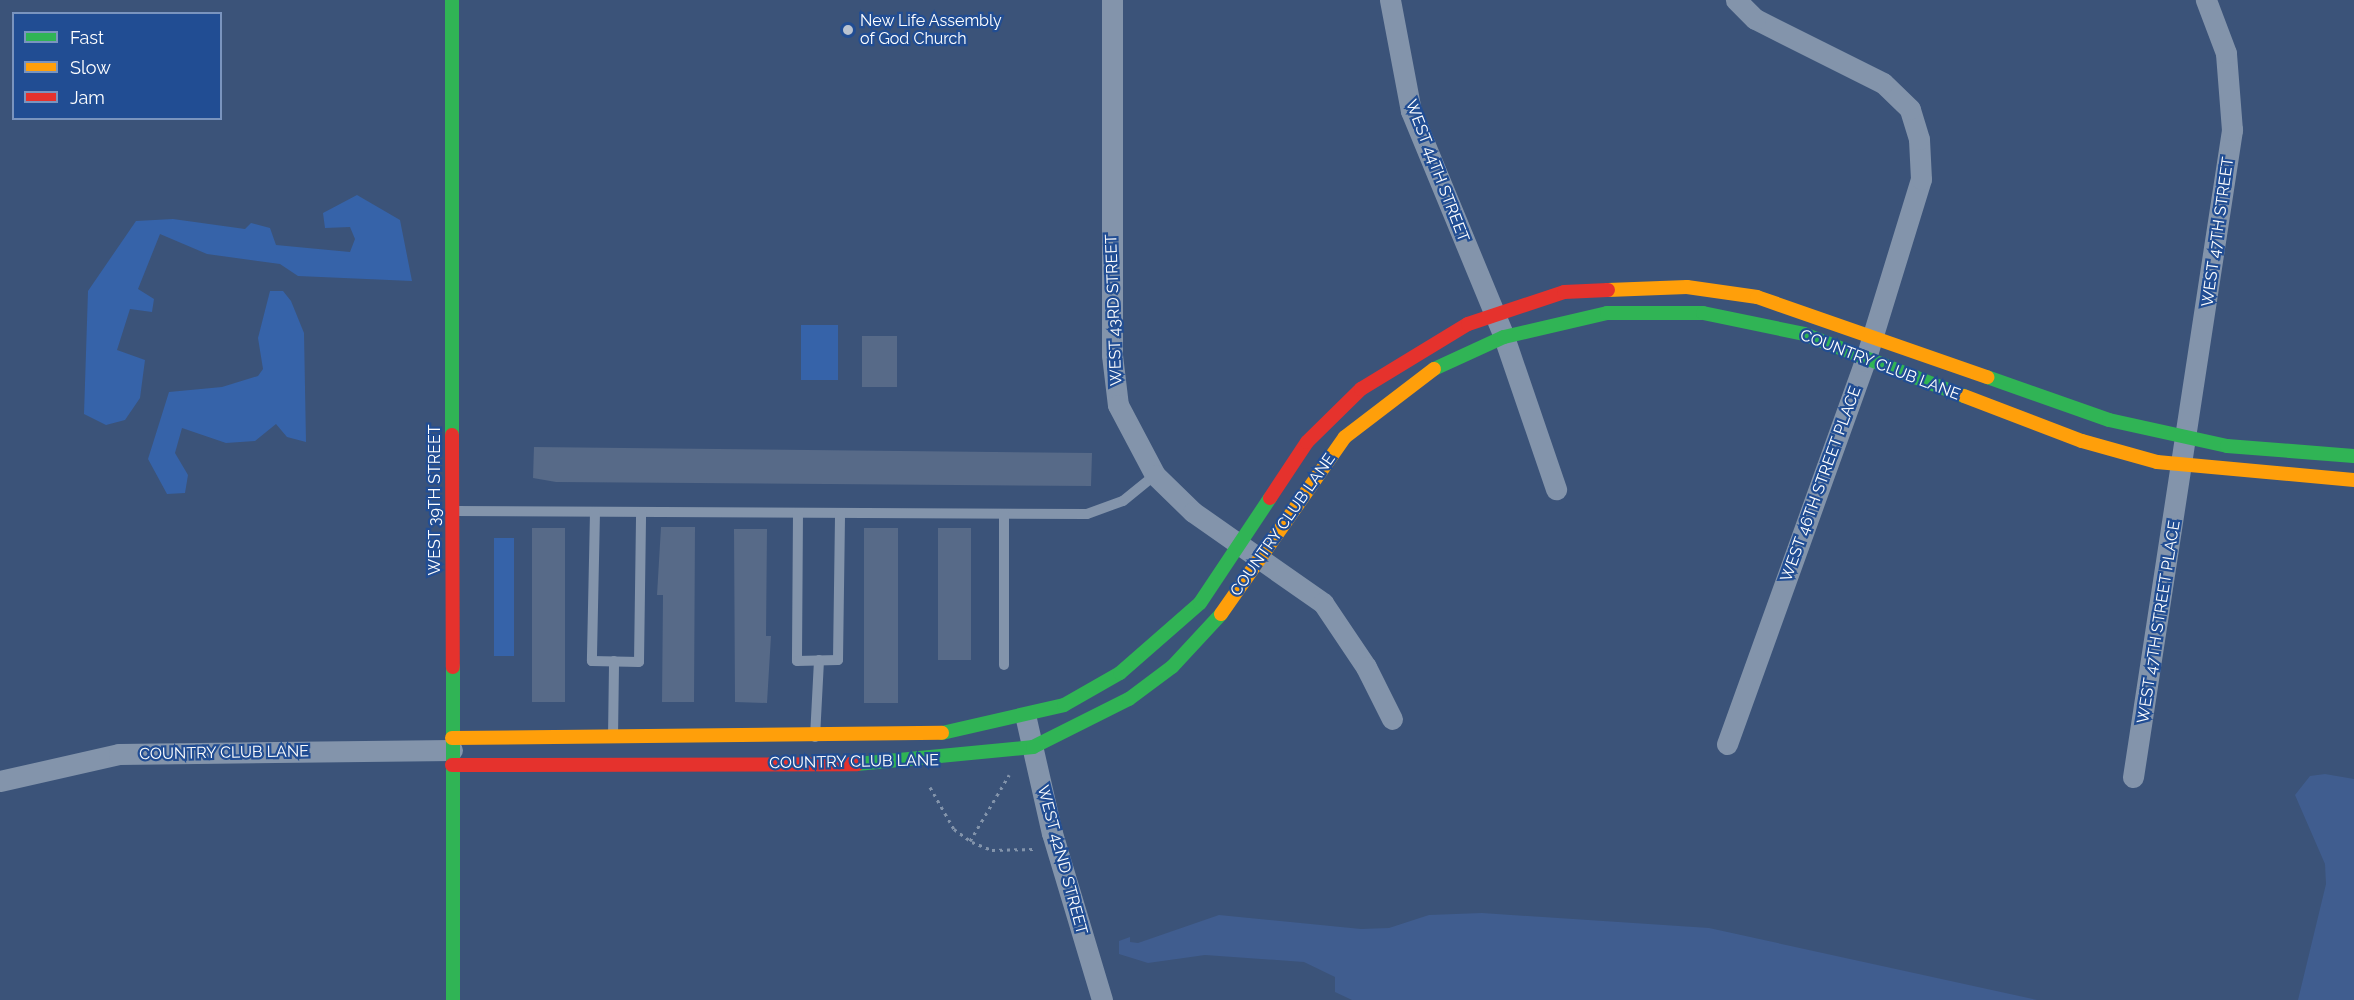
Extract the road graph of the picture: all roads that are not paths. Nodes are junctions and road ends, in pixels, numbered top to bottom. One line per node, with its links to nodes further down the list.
1 (452, 0): 16 (street, WEST 39TH STREET)
2 (1112, 0): 13 (street, WEST 43RD STREET)
3 (1390, 0): 6 (street, WEST 44TH STREET)
4 (1736, 0): 7 (street, WEST 46TH STREET PLACE)
5 (2206, 0): 10 (street, WEST 47TH STREET)
6 (1493, 313): 7 (street, COUNTRY CLUB LANE); 8 (street, WEST 44TH STREET); 22 (street, COUNTRY CLUB LANE)
7 (1874, 336): 9 (street, WEST 46TH STREET PLACE); 10 (street, COUNTRY CLUB LANE)
8 (1504, 338): 9 (street, COUNTRY CLUB LANE); 15 (street, WEST 44TH STREET); 23 (street, COUNTRY CLUB LANE)
9 (1866, 361): 12 (street, COUNTRY CLUB LANE); 31 (street, WEST 46TH STREET PLACE)
10 (2189, 439): 11 (street, COUNTRY CLUB LANE); 12 (street, WEST 47TH STREET)
11 (2354, 456)
12 (2184, 467): 14 (street, COUNTRY CLUB LANE); 35 (street, WEST 47TH STREET PLACE)
13 (1155, 475): 21 (lane); 22 (street, WEST 43RD STREET)
14 (2354, 480)
15 (1556, 489)
16 (452, 511): 17 (lane); 33 (street, WEST 39TH STREET)
17 (595, 512): 18 (lane); 25 (lane)
18 (641, 512): 19 (lane); 25 (lane)
19 (798, 513): 20 (lane); 24 (lane)
20 (840, 513): 21 (lane); 24 (lane)
21 (1004, 514): 26 (lane)
22 (1236, 542): 23 (street, WEST 43RD STREET); 27 (street, COUNTRY CLUB LANE)
23 (1263, 556): 28 (street, WEST 43RD STREET); 32 (street, COUNTRY CLUB LANE)
24 (819, 660): 30 (lane)
25 (614, 661): 29 (lane)
26 (1004, 665)
27 (1026, 719): 30 (street, COUNTRY CLUB LANE); 32 (street, WEST 42ND STREET)
28 (1392, 719)
29 (613, 737): 30 (street, COUNTRY CLUB LANE); 33 (street, COUNTRY CLUB LANE)
30 (815, 737): 34 (lane)
31 (1727, 744)
32 (1033, 747): 34 (street, COUNTRY CLUB LANE); 38 (street, WEST 42ND STREET)
33 (452, 751): 34 (street, COUNTRY CLUB LANE); 36 (street, COUNTRY CLUB LANE); 37 (street, WEST 39TH STREET)
34 (817, 764)
35 (2133, 777)
36 (0, 780)
37 (453, 1000)
38 (1102, 1000)

